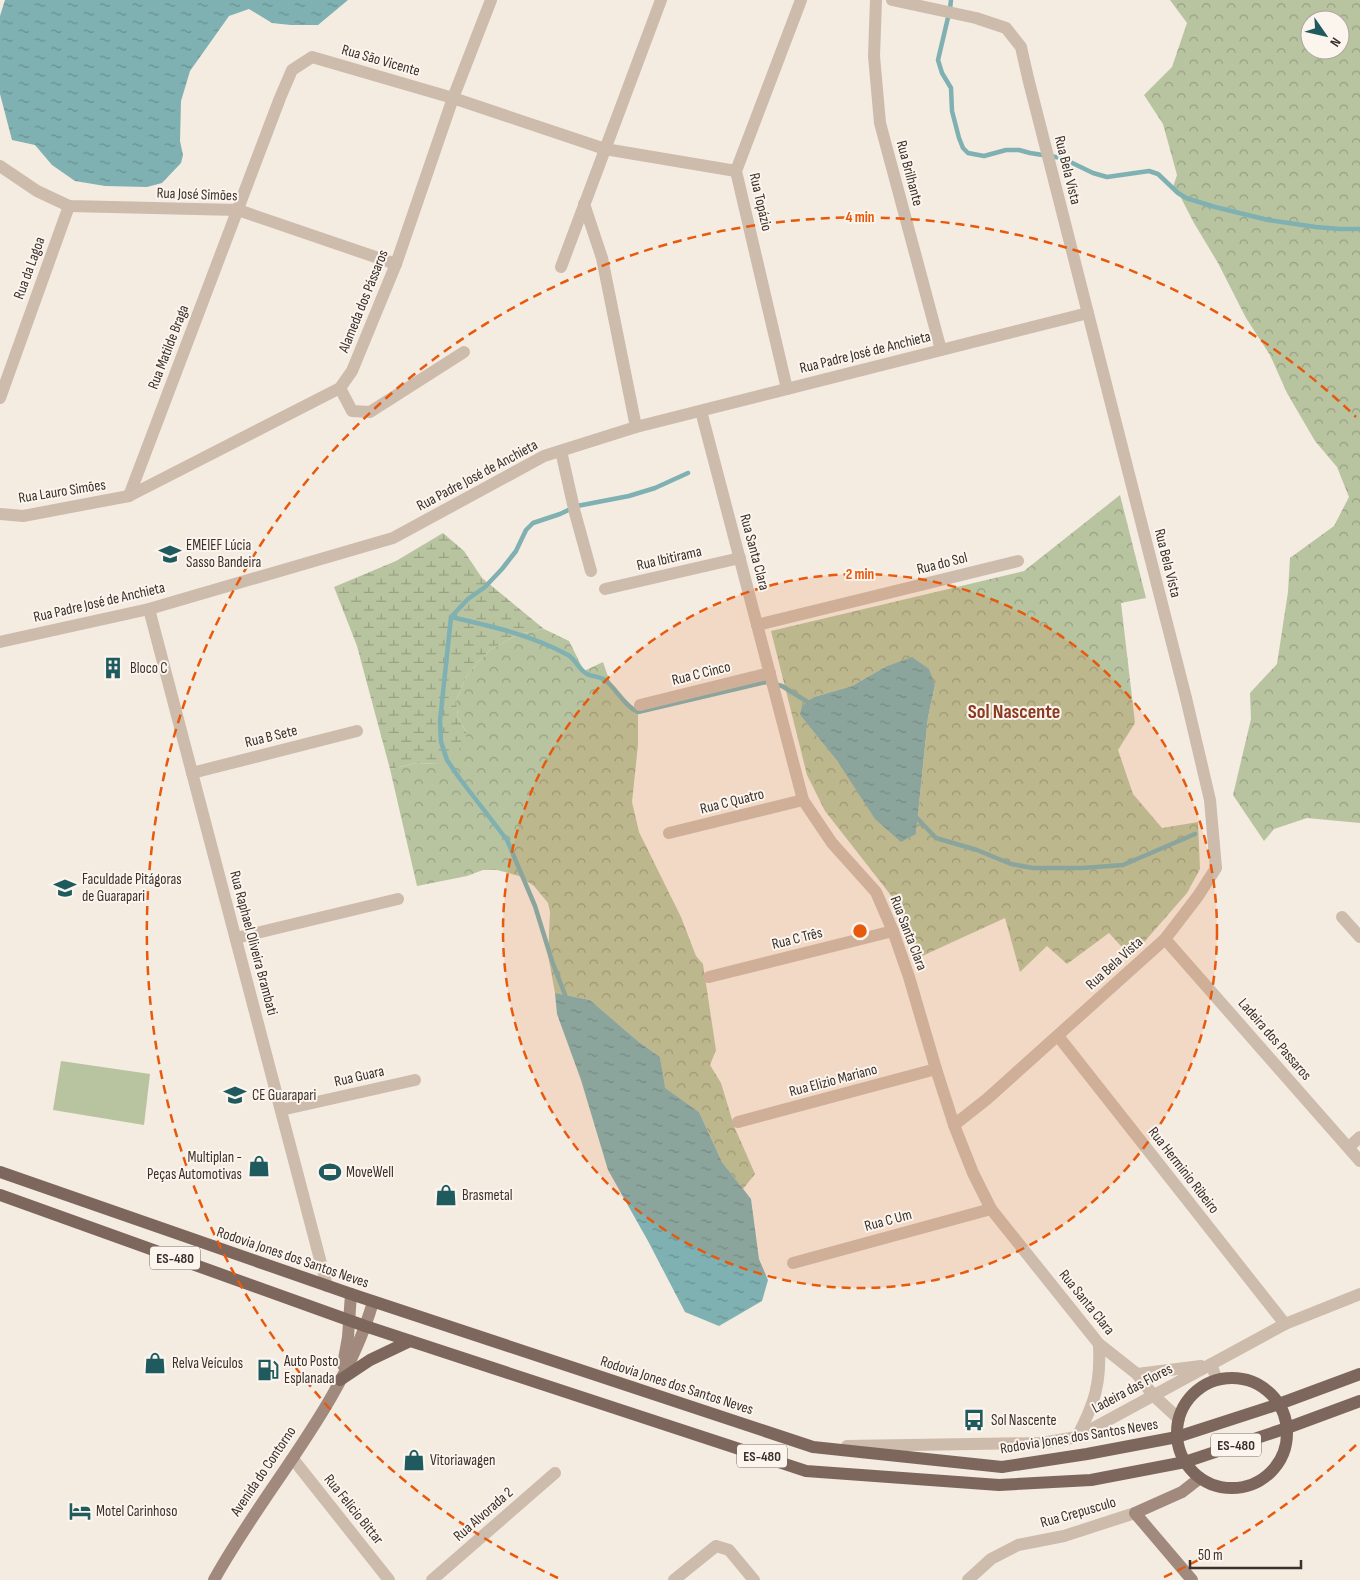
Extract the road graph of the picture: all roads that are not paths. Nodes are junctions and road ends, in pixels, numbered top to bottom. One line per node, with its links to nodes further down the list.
1 (491, 0): 6 (street, Alameda dos Pássaros)
2 (660, 0): 7 (street)
3 (801, 0): 9 (street, Rua Topázio)
4 (876, 0): 16 (street, Rua Brilhante)
5 (892, 0): 15 (street, Rua Bela Vista)
6 (454, 98): 7 (street, Rua São Vicente); 12 (street, Rua São Vicente); 13 (street, Alameda dos Pássaros)
7 (605, 149): 9 (street, Rua São Vicente); 10 (street)
8 (0, 166): 11 (street, Rua José Simões)
9 (736, 171): 19 (street, Rua Topázio)
10 (584, 204): 14 (street); 22 (street)
11 (69, 206): 12 (street, Rua José Simões); 20 (street, Rua da Lagoa)
12 (238, 210): 13 (street, Rua José Simões); 24 (street, Rua Matilde Braga)
13 (396, 264): 18 (street, Alameda dos Pássaros)
14 (561, 267)
15 (1088, 313): 16 (street, Rua Padre José de Anchieta); 44 (street, Rua Bela Vista)
16 (941, 350): 19 (street, Rua Padre José de Anchieta)
17 (464, 352): 18 (street)
18 (340, 388): 24 (street)
19 (787, 389): 21 (street, Rua Padre José de Anchieta)
20 (0, 398)
21 (701, 411): 22 (street, Rua Padre José de Anchieta); 26 (street, Rua Santa Clara)
22 (636, 427): 23 (street, Rua Padre José de Anchieta)
23 (561, 451): 28 (street); 30 (street, Rua Padre José de Anchieta)
24 (129, 496): 25 (street, Rua Lauro Simões)
25 (0, 514)
26 (740, 558): 29 (street, Rua Ibitirama); 31 (street, Rua Santa Clara)
27 (1018, 561): 31 (street, Rua do Sol)
28 (591, 572)
29 (605, 589)
30 (149, 609): 32 (street, Rua Padre José de Anchieta); 36 (street, Rua Raphael Oliveira Brambati)
31 (757, 624): 33 (street, Rua Santa Clara)
32 (0, 642)
33 (770, 673): 34 (street, Rua C Cinco); 37 (street, Rua Santa Clara)
34 (640, 705)
35 (357, 731): 36 (street, Rua B Sete)
36 (192, 773): 43 (street, Rua Raphael Oliveira Brambati)
37 (803, 800): 38 (street, Rua C Quatro); 41 (street, Rua Santa Clara)
38 (669, 833)
39 (398, 899): 43 (street)
40 (1342, 917): 42 (street)
41 (893, 931): 45 (street, Rua C Três); 47 (street, Rua Santa Clara)
42 (1360, 937)
43 (236, 938): 49 (street, Rua Raphael Oliveira Brambati)
44 (1165, 939): 46 (street, Rua Bela Vista); 53 (street, Ladeira dos Passaros)
45 (709, 977)
46 (1058, 1036): 51 (street, Rua Bela Vista); 64 (street, Rua Herminio Ribeiro)
47 (936, 1069): 50 (street, Rua Elizio Mariano); 51 (street, Rua Santa Clara)
48 (415, 1080): 49 (street, Rua Guara)
49 (281, 1110): 59 (street, Rua Raphael Oliveira Brambati)
50 (738, 1122)
51 (954, 1125): 57 (street, Rua Santa Clara)
52 (1360, 1138): 53 (street)
53 (1349, 1147): 54 (street, Ladeira dos Passaros)
54 (1360, 1161)
55 (0, 1172): 59 (main road, Rodovia Jones dos Santos Neves / ES-480)
56 (0, 1195): 63 (main road, ES-480)
57 (991, 1209): 58 (street, Rua C Um); 67 (street, Rua Santa Clara)
58 (793, 1263)
59 (327, 1286): 60 (main road, Rodovia Jones dos Santos Neves / ES-480)
60 (351, 1294): 62 (main road, Rodovia Jones dos Santos Neves / ES-480); 63 (main road, Avenida do Contorno)
61 (1360, 1294): 64 (street, Ladeira das Flores)
62 (373, 1302): 65 (main road, Avenida do Contorno); 80 (main road, Rodovia Jones dos Santos Neves / ES-480)
63 (350, 1320): 65 (main road, ES-480); 71 (main road, Avenida do Contorno)
64 (1285, 1324): 68 (street, Ladeira das Flores)
65 (365, 1326): 66 (main road, ES-480); 71 (main road, Avenida do Contorno)
66 (410, 1341): 71 (main road); 82 (main road, ES-480)
67 (1098, 1344): 69 (street, Rua Santa Clara); 79 (street)
68 (1211, 1364): 69 (street); 72 (street); 73 (street, Ladeira das Flores)
69 (1137, 1374): 73 (street, Rua Santa Clara)
70 (1360, 1374): 75 (main road, Rodovia Jones dos Santos Neves / ES-480)
71 (340, 1380): 81 (main road, Avenida do Contorno)
72 (1217, 1380): 75 (main road); 76 (main road)
73 (1154, 1395): 76 (street, Rua Santa Clara); 79 (street, Ladeira das Flores)
74 (1360, 1401): 77 (main road, ES-480)
75 (1279, 1404): 77 (main road); 78 (main road, Rodovia Jones dos Santos Neves / ES-480)
76 (1179, 1418): 78 (main road)
77 (1287, 1428): 82 (main road, ES-480); 84 (main road)
78 (1177, 1436): 80 (main road, Rodovia Jones dos Santos Neves / ES-480); 82 (main road)
79 (1077, 1437): 80 (street, Ladeira das Flores)
80 (813, 1447)
81 (293, 1459): 86 (main road, Avenida do Contorno); 87 (street, Rua Felicio Bittar)
82 (1185, 1462): 84 (main road)
83 (555, 1473): 88 (street, Rua Alvorada 2)
84 (1200, 1478): 85 (main road, Rua Crepusculo)
85 (1135, 1512): 91 (street, Rua Crepusculo); 92 (main road)
86 (214, 1580)
87 (390, 1580)
88 (432, 1580)
89 (674, 1580): 90 (street)
90 (754, 1580)
91 (968, 1580)
92 (1192, 1580)

